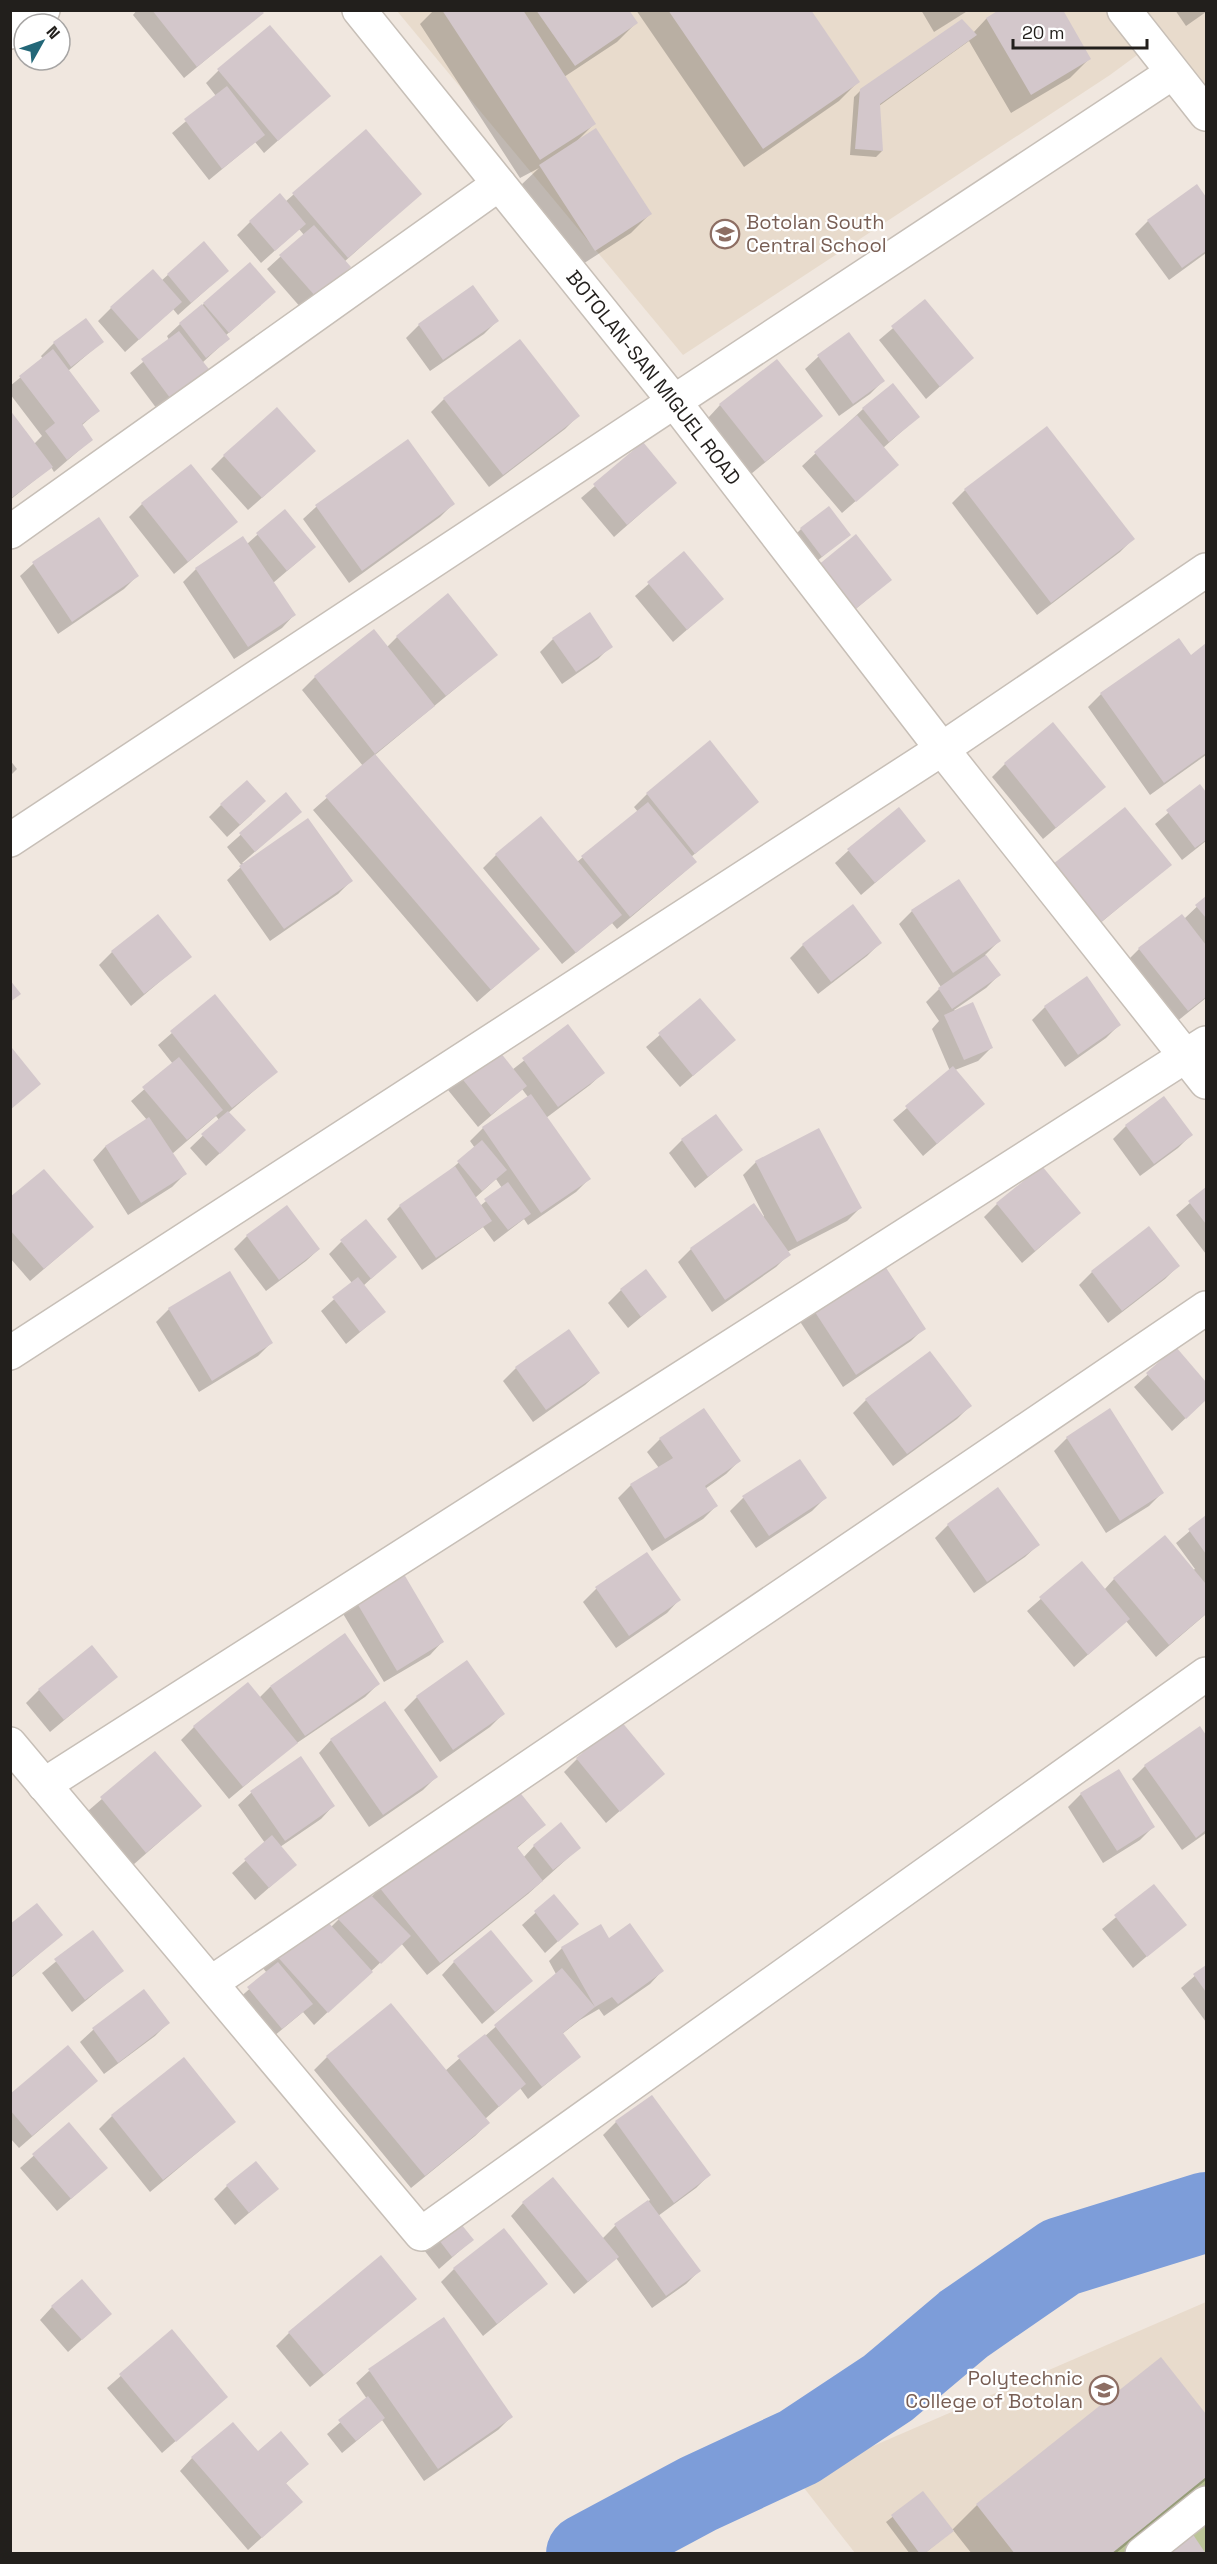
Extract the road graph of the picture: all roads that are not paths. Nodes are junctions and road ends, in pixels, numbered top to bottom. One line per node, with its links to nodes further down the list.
1 (43, 10): 4 (street)
2 (359, 10): 7 (street, BOTOLAN-SAN MIGUEL ROAD)
3 (1124, 10): 5 (street)
4 (10, 32)
5 (1173, 73): 6 (street); 8 (street)
6 (1206, 114)
7 (499, 184): 8 (street, BOTOLAN-SAN MIGUEL ROAD); 9 (street)
8 (673, 400): 11 (street, BOTOLAN-SAN MIGUEL ROAD); 12 (street)
9 (10, 532)
10 (1206, 570): 11 (street)
11 (942, 749): 13 (street, BOTOLAN-SAN MIGUEL ROAD); 16 (street)
12 (10, 840)
13 (1196, 1050): 14 (street, BOTOLAN-SAN MIGUEL ROAD); 19 (street)
14 (1206, 1082)
15 (1206, 1308): 20 (street)
16 (10, 1353)
17 (1206, 1674): 20 (street)
18 (10, 1744): 19 (street)
19 (44, 1785): 20 (street)
20 (211, 1983)
21 (1206, 2503): 22 (street)
22 (1142, 2553)

